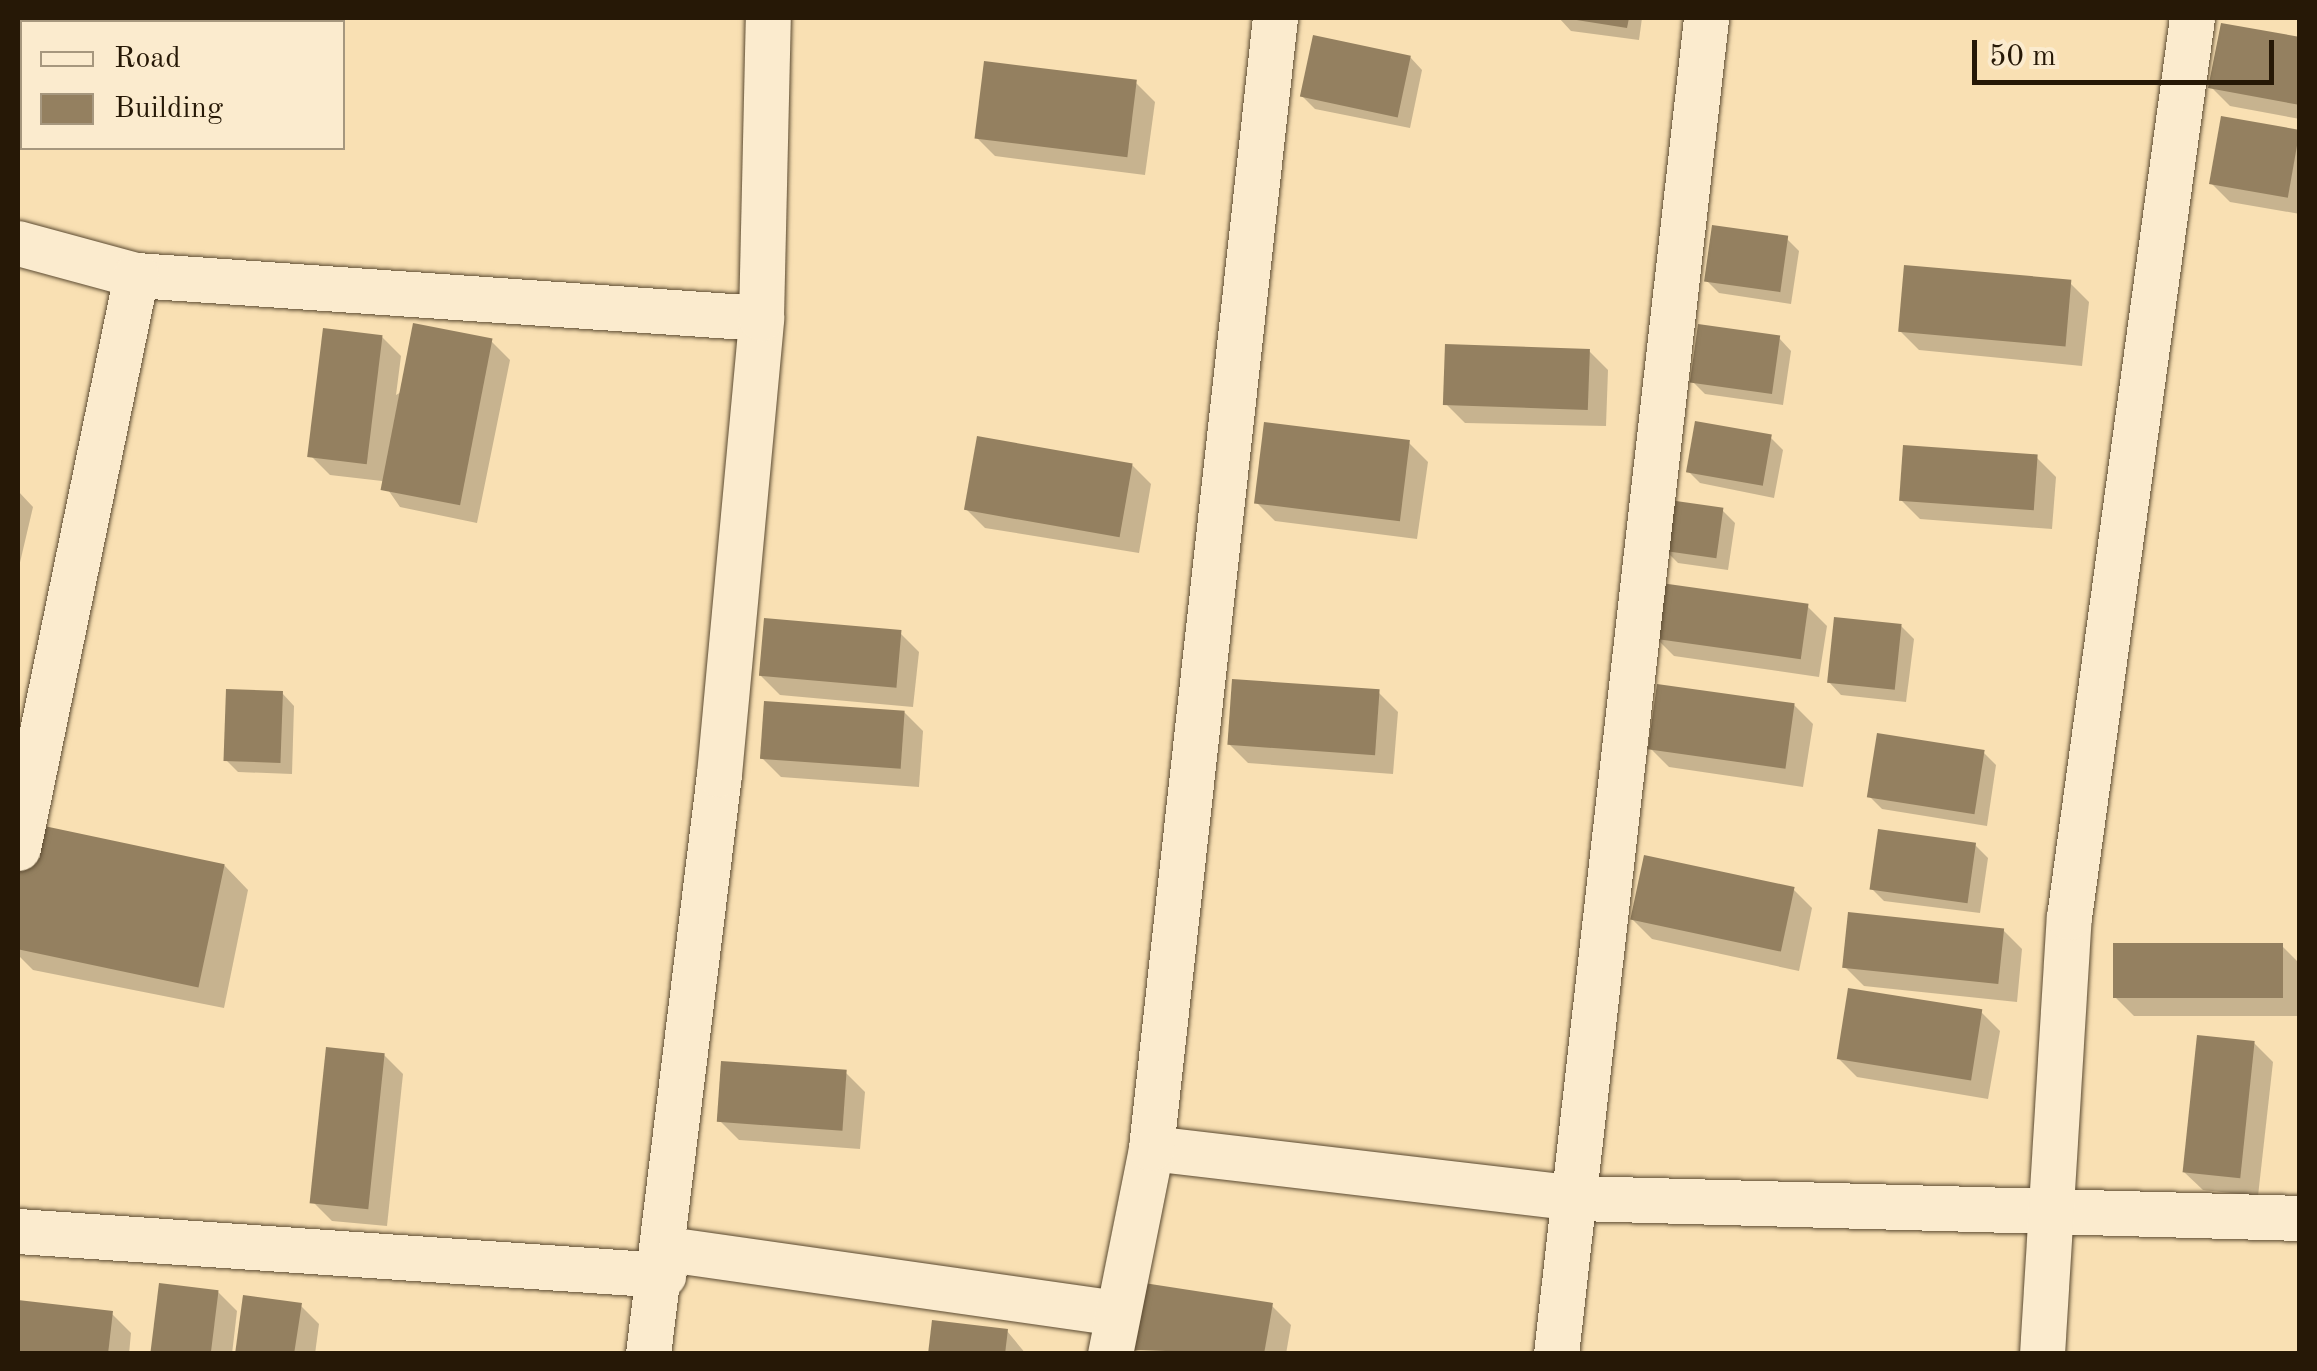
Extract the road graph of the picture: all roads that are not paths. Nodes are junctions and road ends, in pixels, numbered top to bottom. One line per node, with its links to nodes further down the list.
1 (768, 18): 7 (street)
2 (1275, 18): 9 (street)
3 (1706, 18): 10 (street)
4 (2192, 18): 11 (street)
5 (18, 242): 6 (street)
6 (136, 275): 7 (street); 8 (street)
7 (761, 318): 14 (street)
8 (18, 848)
9 (1151, 1148): 10 (street); 15 (street)
10 (1577, 1198): 11 (street); 17 (street)
11 (2056, 1212): 12 (street); 18 (street)
12 (2300, 1218)
13 (18, 1231): 14 (street)
14 (665, 1262): 15 (street); 16 (street)
15 (1114, 1333)
16 (648, 1354)
17 (1556, 1354)
18 (2042, 1354)

